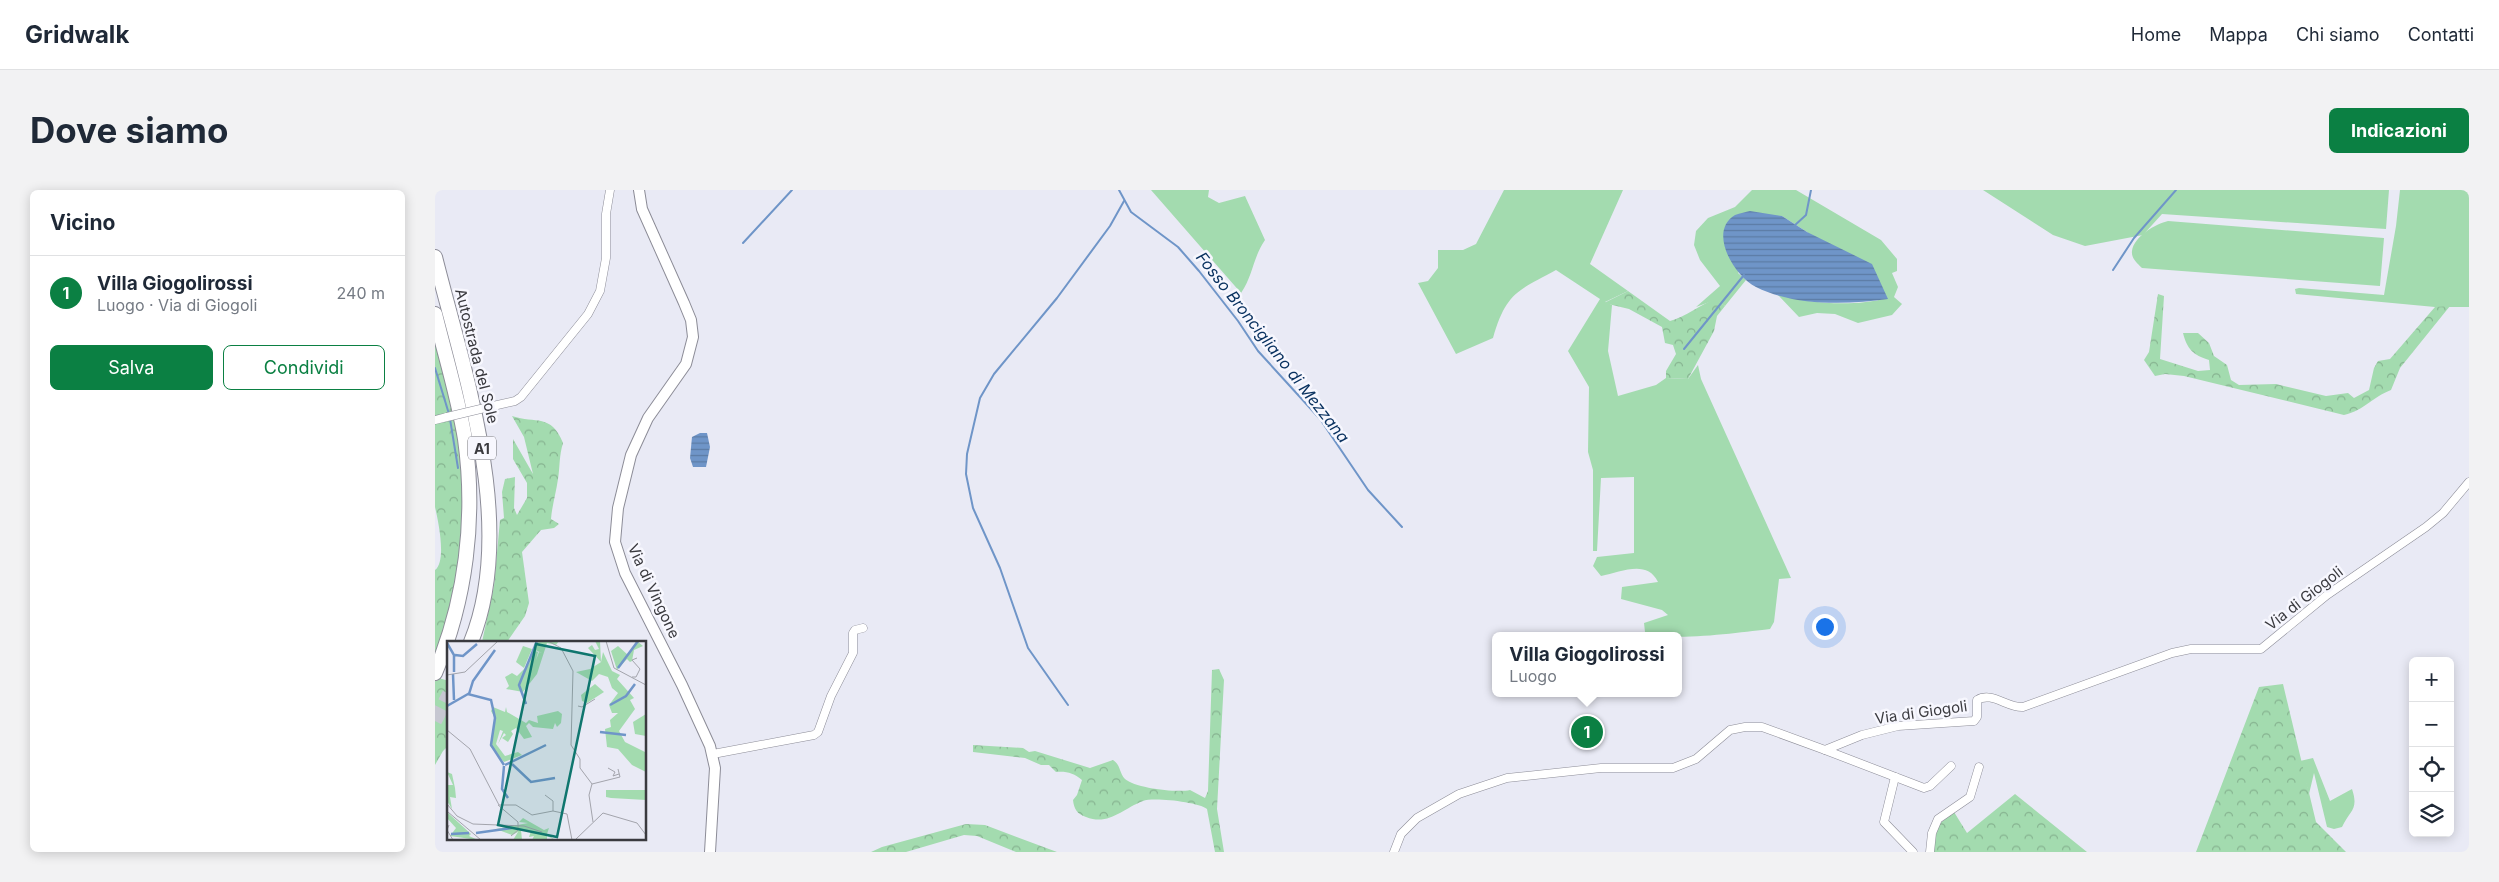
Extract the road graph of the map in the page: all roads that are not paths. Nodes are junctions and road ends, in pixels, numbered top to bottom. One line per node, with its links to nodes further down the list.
1 (610, 190): 5 (street, bridge)
2 (639, 190): 13 (street, Via di Vingone)
3 (435, 257): 9 (highway, Autostrada del Sole / A1)
4 (435, 314): 8 (highway, Autostrada del Sole / A1)
5 (435, 420)
6 (2469, 482): 12 (street, Via di Giogoli)
7 (863, 628): 13 (street)
8 (448, 641)
9 (471, 641)
10 (447, 646): 11 (highway, Autostrada del Sole / A1)
11 (435, 673)
12 (1825, 750): 16 (street); 18 (street)
13 (713, 754): 17 (street, Via di Vingone)
14 (1951, 766): 16 (street)
15 (1979, 767): 20 (street)
16 (1895, 777): 19 (street)
17 (710, 852)
18 (1394, 852)
19 (1913, 852)
20 (1930, 852)

